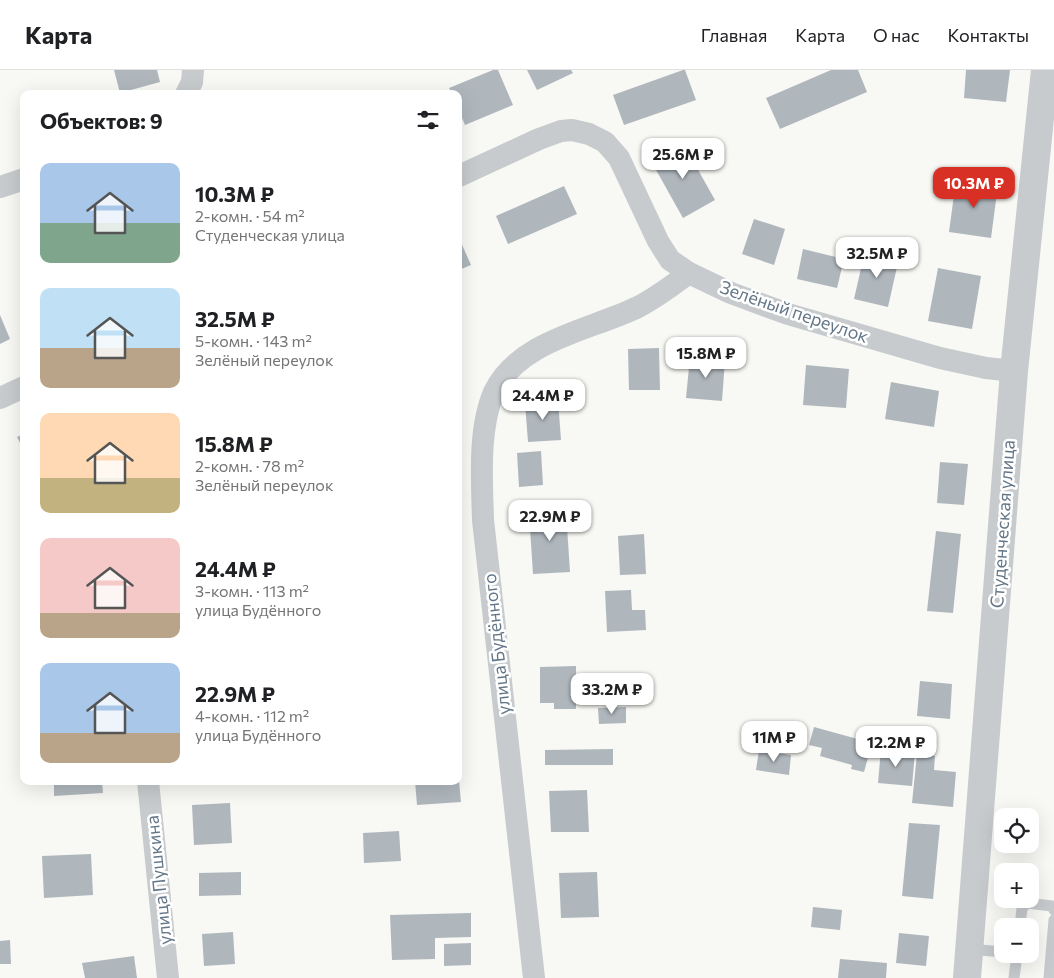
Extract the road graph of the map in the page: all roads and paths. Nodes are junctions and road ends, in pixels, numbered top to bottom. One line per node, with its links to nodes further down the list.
1 (193, 70): 3 (street)
2 (1045, 70): 8 (street, Студенческая улица)
3 (188, 90)
4 (462, 175): 7 (street, Зелёный переулок)
5 (20, 180): 6 (street)
6 (0, 187)
7 (689, 273): 8 (street, Зелёный переулок); 19 (street, улица Будённого)
8 (1014, 371): 15 (street, Студенческая улица)
9 (20, 389): 10 (street)
10 (0, 398)
11 (148, 785): 18 (street, улица Пушкина)
12 (1054, 910): 13 (lane)
13 (1021, 918)
14 (1054, 920): 22 (lane)
15 (970, 949): 16 (lane); 20 (street, Студенческая улица)
16 (994, 951)
17 (1016, 963): 21 (lane)
18 (168, 978)
19 (534, 978)
20 (967, 978)
21 (1014, 978)
22 (1049, 978)

